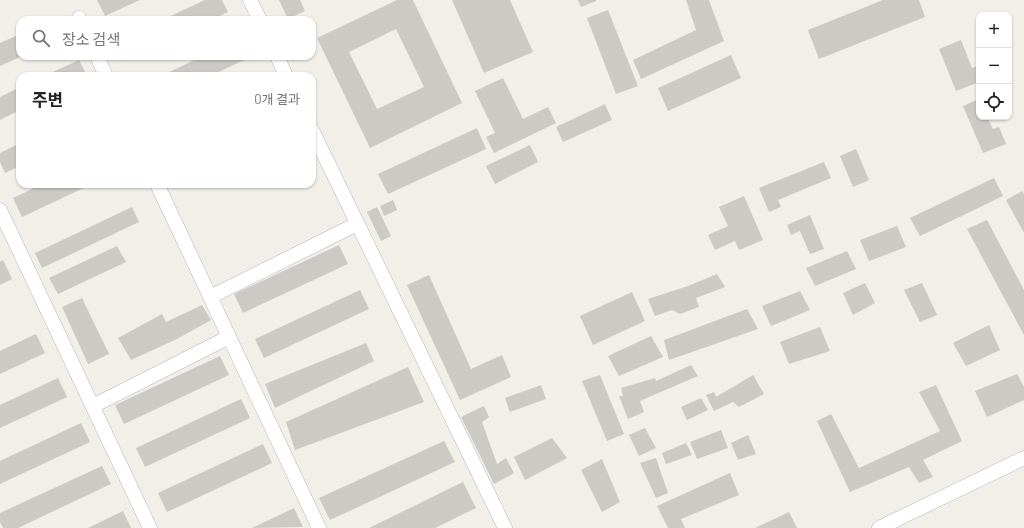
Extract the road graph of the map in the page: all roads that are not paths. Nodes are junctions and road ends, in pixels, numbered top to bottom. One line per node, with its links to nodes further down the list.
1 (250, 0): 2 (street)
2 (258, 16)
3 (99, 60): 5 (street)
4 (279, 60): 6 (street)
5 (104, 72)
6 (284, 72)
7 (316, 138): 10 (street)
8 (159, 188): 11 (street)
9 (0, 210): 13 (street)
10 (357, 224): 11 (street); 17 (street)
11 (210, 296): 12 (street)
12 (229, 337): 13 (street); 16 (street)
13 (93, 406): 15 (street)
14 (1024, 458): 18 (street)
15 (150, 528)
16 (319, 528)
17 (505, 528)
18 (879, 528)

